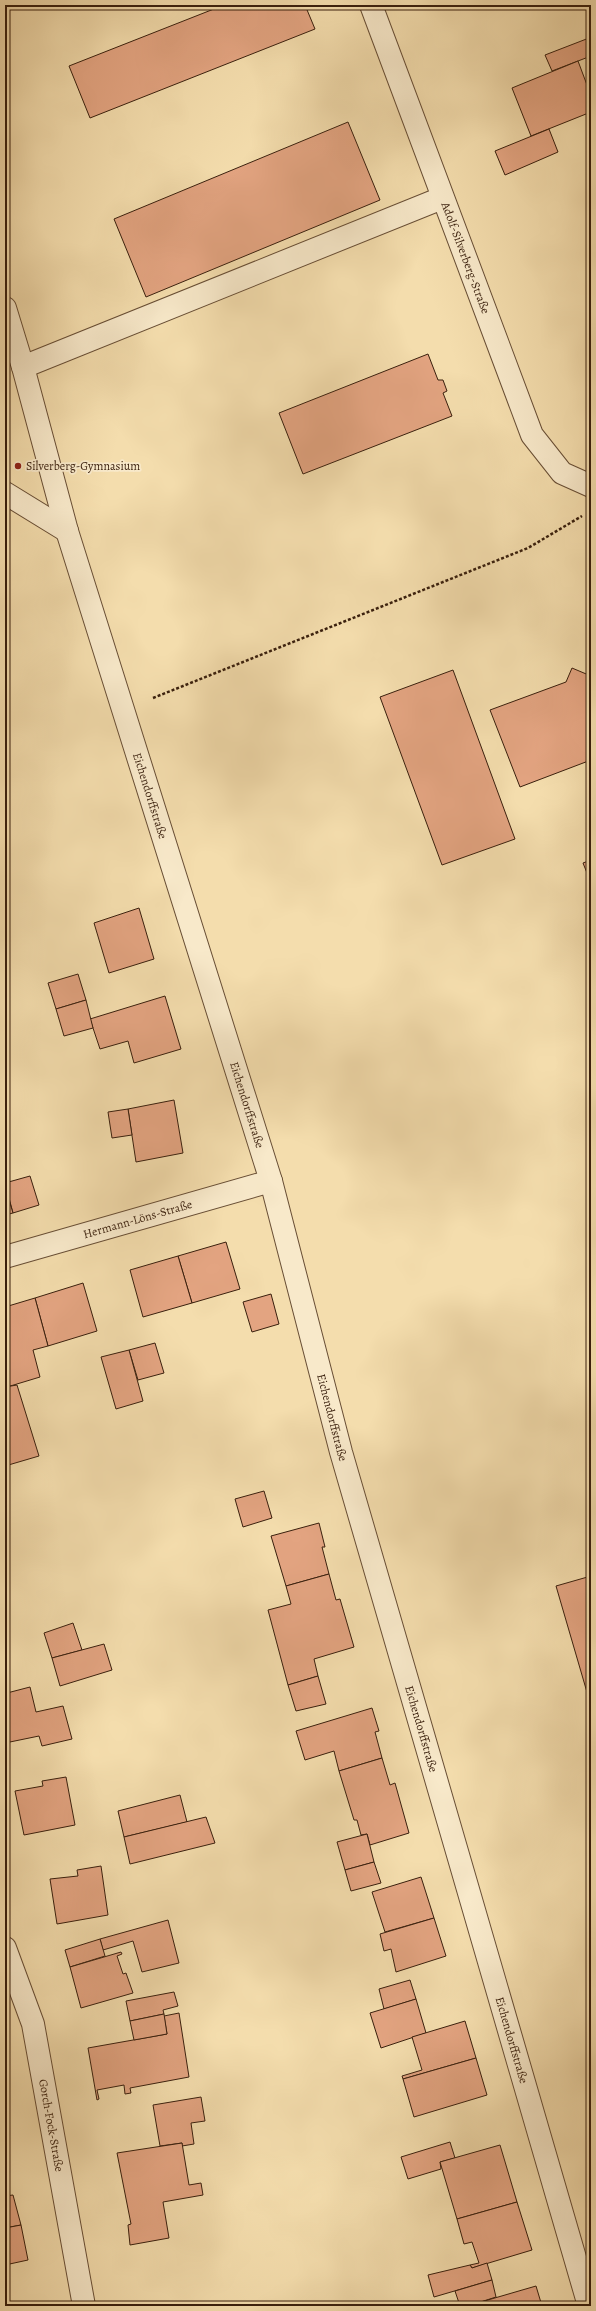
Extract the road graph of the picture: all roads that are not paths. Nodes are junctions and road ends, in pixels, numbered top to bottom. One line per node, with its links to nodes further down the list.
1 (371, 5): 2 (street, Adolf-Silverberg-Straße)
2 (442, 198): 4 (street); 5 (street, Adolf-Silverberg-Straße)
3 (5, 308): 4 (street, Eichendorffstraße)
4 (24, 368): 7 (street, Eichendorffstraße)
5 (591, 486)
6 (5, 493): 7 (street)
7 (67, 531): 8 (street, Eichendorffstraße)
8 (271, 1181): 9 (street, Hermann-Löns-Straße); 12 (street, Eichendorffstraße)
9 (5, 1257)
10 (5, 1948): 11 (street, Gorch-Fock-Straße)
11 (84, 2306)
12 (589, 2306)

